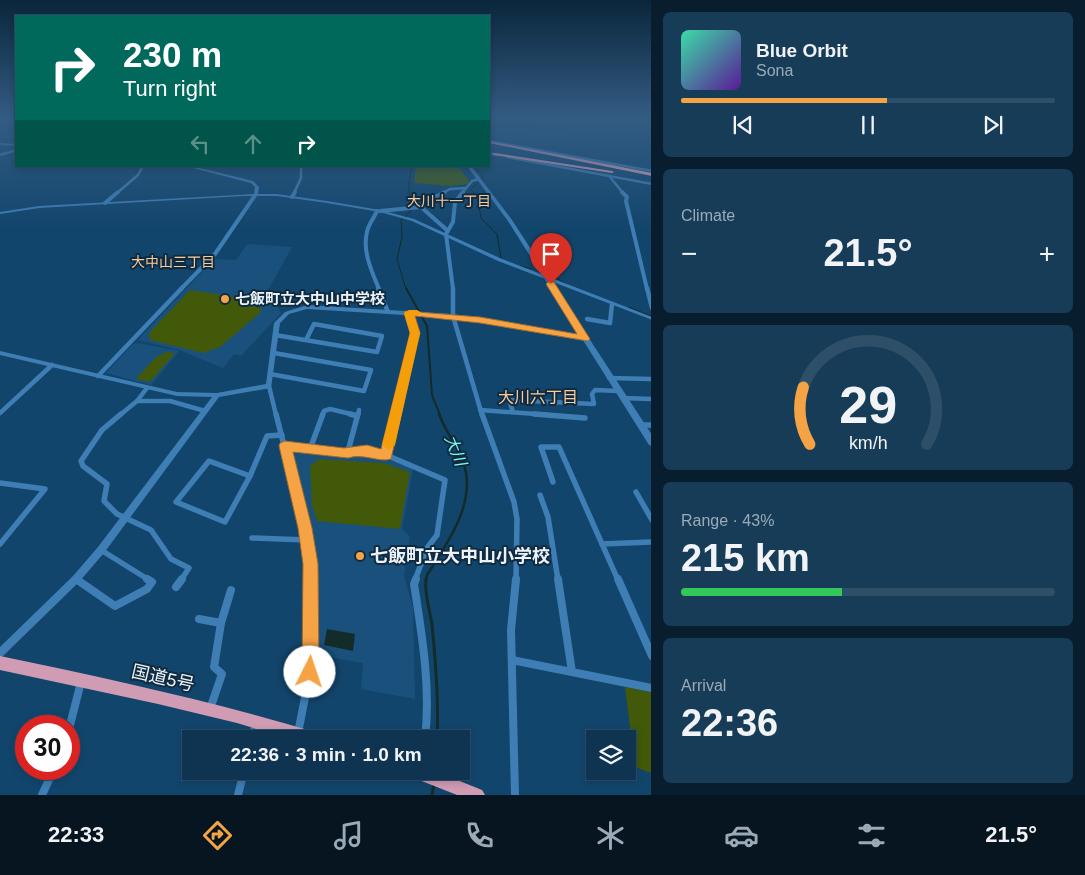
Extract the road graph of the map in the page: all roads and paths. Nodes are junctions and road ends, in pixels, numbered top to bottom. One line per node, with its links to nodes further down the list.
1 (500, 155): 11 (street)
2 (502, 155): 12 (highway)
3 (533, 155): 12 (highway)
4 (550, 155): 12 (highway)
5 (562, 155): 10 (street)
6 (142, 167): 18 (street)
7 (191, 167): 16 (street)
8 (301, 167): 17 (street)
9 (469, 167): 13 (main road)
10 (651, 171)
11 (610, 177): 14 (street); 25 (street)
12 (651, 177)
13 (479, 179): 15 (street); 23 (main road)
14 (651, 184)
15 (466, 188): 19 (street); 22 (street)
16 (256, 194): 17 (street); 18 (street); 39 (street)
17 (292, 197): 20 (street)
18 (105, 203): 21 (street)
19 (417, 207): 20 (street); 22 (street)
20 (378, 211): 22 (street); 26 (street)
21 (0, 213)
22 (447, 233): 23 (street); 29 (street)
23 (547, 279): 24 (street); 33 (main road)
24 (612, 304): 30 (street); 31 (street)
25 (651, 308)
26 (388, 312): 27 (street); 32 (street)
27 (411, 313): 28 (street); 63 (street)
28 (424, 314): 29 (street)
29 (453, 316): 33 (street); 50 (street)
30 (587, 319)
31 (651, 319)
32 (275, 335): 34 (street); 36 (street)
33 (585, 339): 40 (main road)
34 (306, 340): 34 (street)
35 (0, 353): 37 (street)
36 (274, 353): 38 (street); 38 (street)
37 (52, 365): 39 (street); 53 (street)
38 (270, 374): 42 (street)
39 (98, 376): 43 (street)
40 (609, 378): 41 (street); 44 (main road)
41 (651, 379)
42 (269, 386): 45 (street); 58 (street)
43 (147, 388): 45 (street); 48 (street)
44 (618, 391): 46 (main road); 52 (street)
45 (217, 395): 51 (street)
46 (622, 398): 47 (street); 56 (main road)
47 (651, 399)
48 (137, 401): 51 (street); 69 (street)
49 (359, 410): 54 (street)
50 (480, 410): 52 (street); 84 (street)
51 (205, 411): 69 (street)
52 (513, 412): 55 (street)
53 (0, 413)
54 (357, 416): 61 (street); 62 (street)
55 (585, 418)
56 (639, 425): 57 (street); 59 (main road)
57 (651, 425)
58 (282, 435): 60 (street); 64 (street)
59 (651, 443)
60 (285, 446): 61 (street); 72 (street)
61 (310, 449): 62 (street)
62 (348, 451): 63 (street)
63 (386, 455): 95 (street)
64 (250, 476): 64 (street)
65 (553, 482): 75 (street)
66 (0, 483): 74 (street)
67 (636, 492): 70 (street)
68 (540, 495): 86 (street)
69 (125, 518): 76 (street); 78 (street)
70 (651, 520)
71 (252, 538): 72 (street)
72 (307, 540): 94 (street)
73 (651, 542): 75 (street)
74 (0, 544)
75 (602, 544): 83 (street)
76 (102, 550): 77 (street); 77 (street)
77 (76, 578): 82 (street)
78 (176, 587)
79 (231, 590): 81 (street)
80 (199, 619): 81 (street)
81 (221, 623): 89 (street)
82 (0, 653)
83 (651, 656)
84 (512, 660): 86 (street); 102 (street)
85 (0, 663): 87 (highway, 国道5号)
86 (572, 672): 88 (street)
87 (82, 680): 89 (highway, 国道5号); 90 (street)
88 (651, 688)
89 (210, 709): 91 (highway, 国道5号)
90 (73, 715)
91 (257, 720): 92 (street); 93 (highway, 国道5号)
92 (254, 730)
93 (286, 730)
94 (299, 730)
95 (426, 730)
96 (49, 780): 99 (street)
97 (242, 780): 100 (street)
98 (438, 780): 101 (highway)
99 (42, 795)
100 (238, 795)
101 (476, 795)
102 (514, 795)

